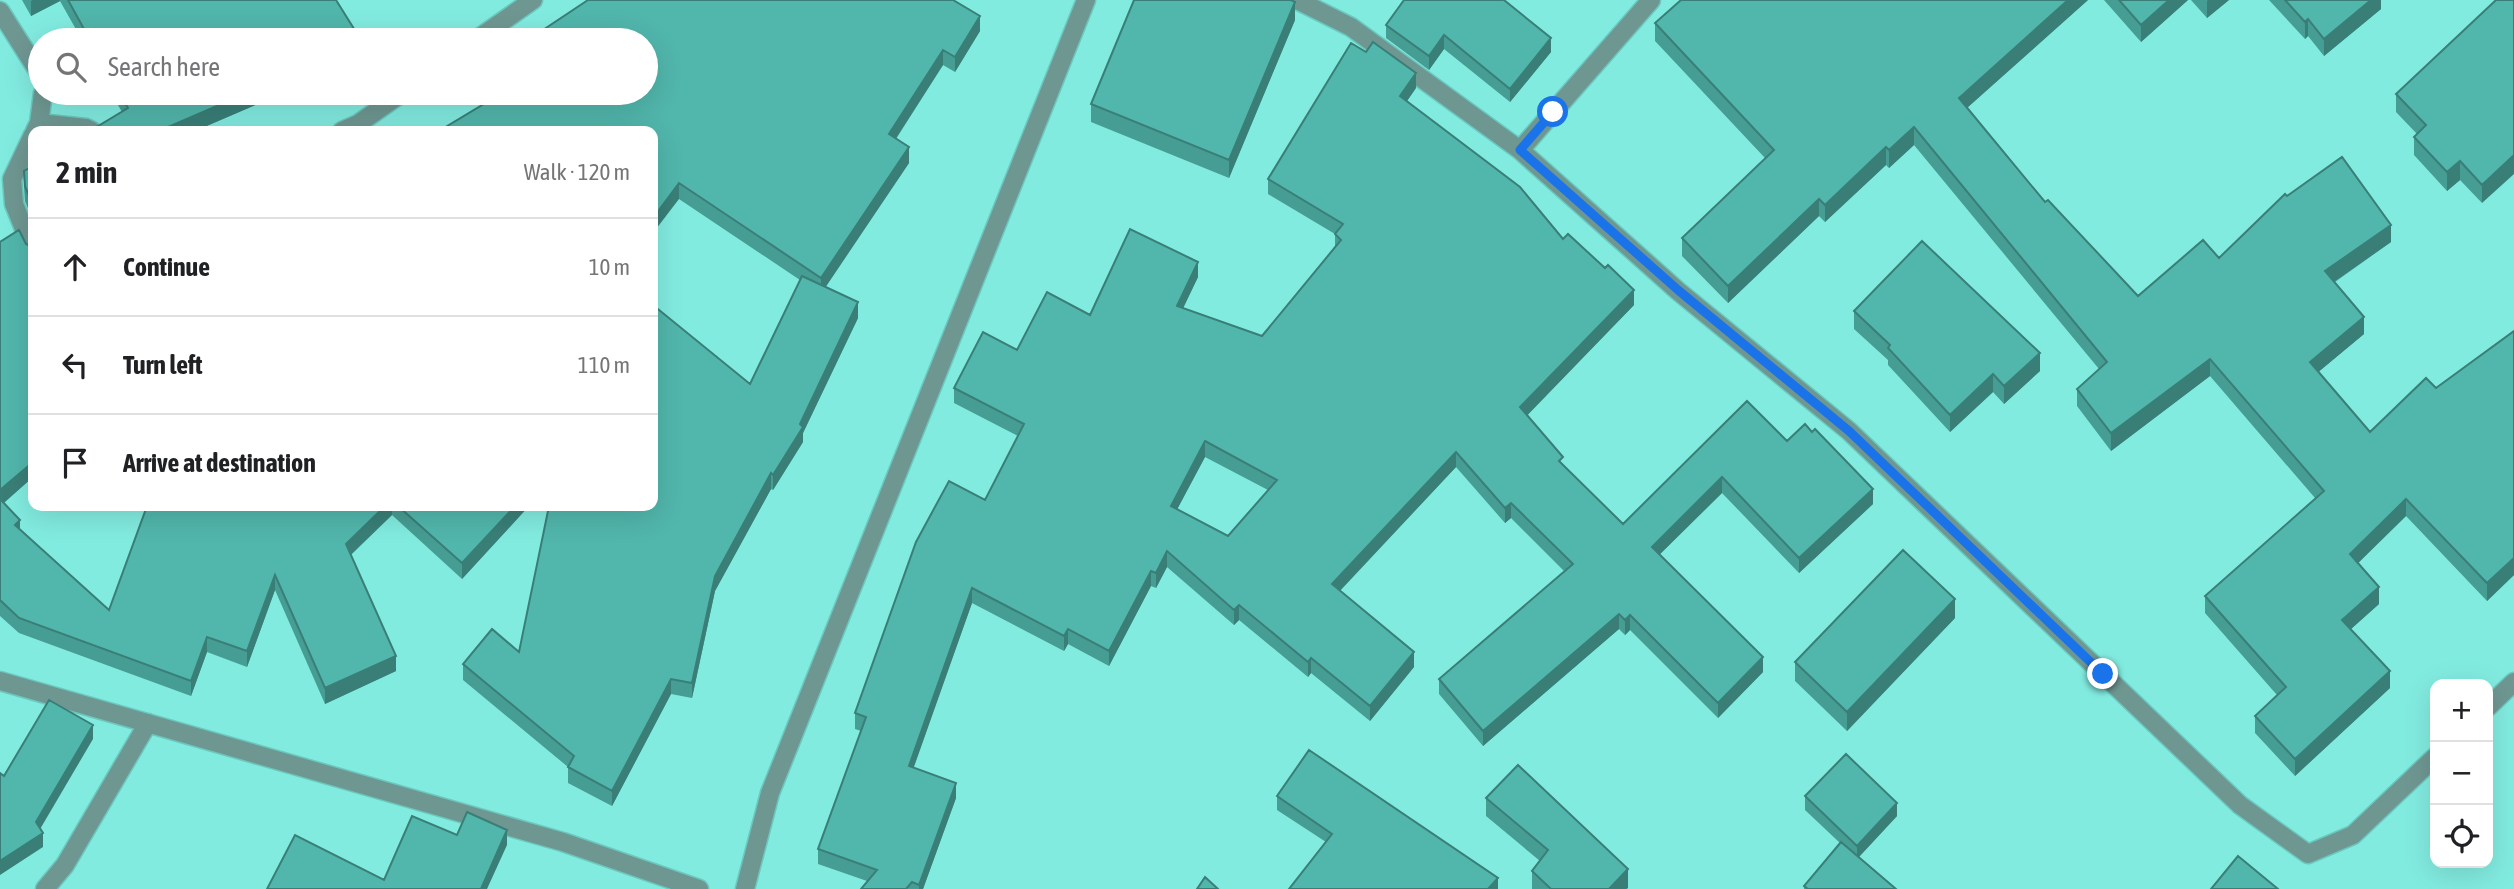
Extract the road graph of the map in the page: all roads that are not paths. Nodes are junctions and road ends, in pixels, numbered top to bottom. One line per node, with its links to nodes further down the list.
1 (533, 0): 6 (street)
2 (1086, 0): 22 (street)
3 (1297, 0): 13 (street)
4 (1651, 0): 13 (street)
5 (0, 11): 7 (street)
6 (493, 28)
7 (28, 55)
8 (41, 105): 10 (street)
9 (385, 105): 11 (street)
10 (37, 126)
11 (353, 126)
12 (28, 146): 14 (street)
13 (1520, 150): 19 (street)
14 (28, 238)
15 (0, 681): 18 (street)
16 (2514, 682): 17 (street)
17 (2493, 702)
18 (148, 723): 20 (street); 21 (street)
19 (2430, 762)
20 (45, 889)
21 (699, 889)
22 (745, 889)

